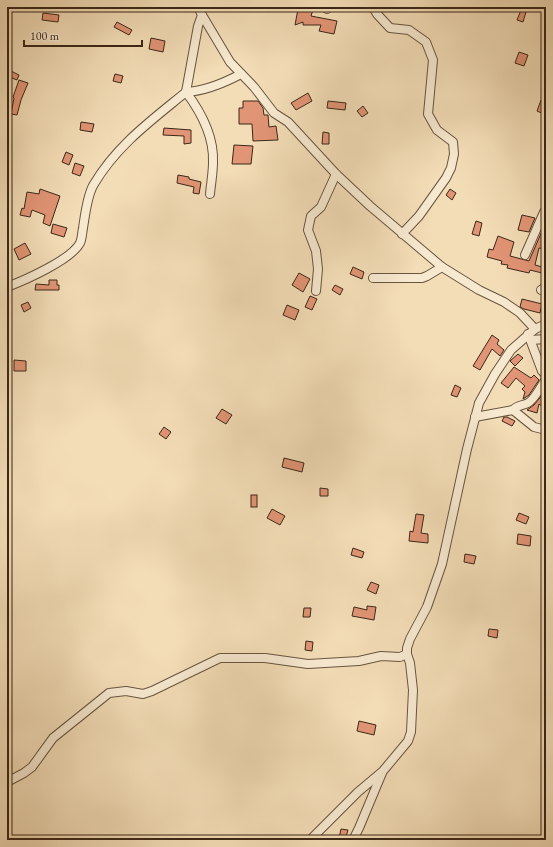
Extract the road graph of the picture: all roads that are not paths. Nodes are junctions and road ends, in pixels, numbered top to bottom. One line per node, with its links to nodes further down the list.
1 (198, 7): 3 (street)
2 (372, 7): 9 (street)
3 (202, 15): 4 (street); 5 (street)
4 (242, 74): 5 (street); 6 (street)
5 (186, 92): 7 (street); 13 (street)
6 (336, 174): 9 (street); 14 (street)
7 (210, 194)
8 (546, 210): 10 (street)
9 (402, 234): 11 (street)
10 (525, 255)
11 (442, 267): 12 (street); 16 (street)
12 (372, 278)
13 (7, 287)
14 (316, 291)
15 (546, 324): 16 (street)
16 (535, 329): 17 (street)
17 (529, 337): 18 (street); 19 (street); 22 (street)
18 (546, 339)
19 (546, 374)
20 (546, 379): 21 (street)
21 (513, 410): 22 (street); 23 (street)
22 (474, 417): 24 (street)
23 (546, 430)
24 (407, 654): 25 (street); 26 (street)
25 (383, 771): 27 (street); 28 (street)
26 (7, 782)
27 (310, 840)
28 (353, 840)

